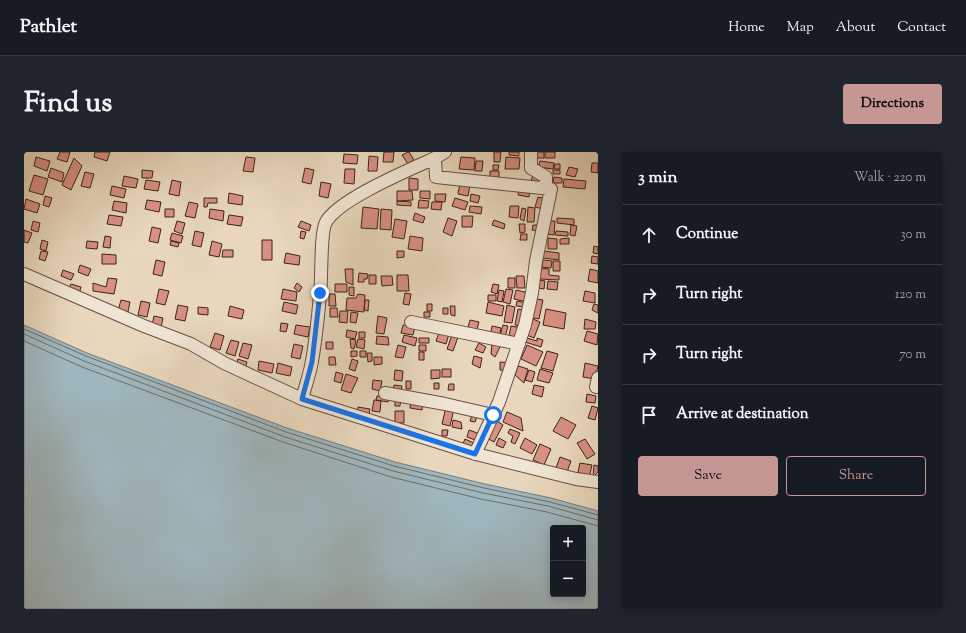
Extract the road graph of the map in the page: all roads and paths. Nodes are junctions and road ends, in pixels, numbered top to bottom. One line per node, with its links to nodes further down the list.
1 (531, 152): 3 (street)
2 (440, 155): 3 (street); 8 (street)
3 (546, 189): 6 (street)
4 (24, 274): 8 (street)
5 (411, 322): 6 (street)
6 (519, 344): 9 (street)
7 (385, 393): 9 (street)
8 (302, 399): 10 (street)
9 (493, 415): 10 (street)
10 (475, 454): 11 (street)
11 (598, 482)

